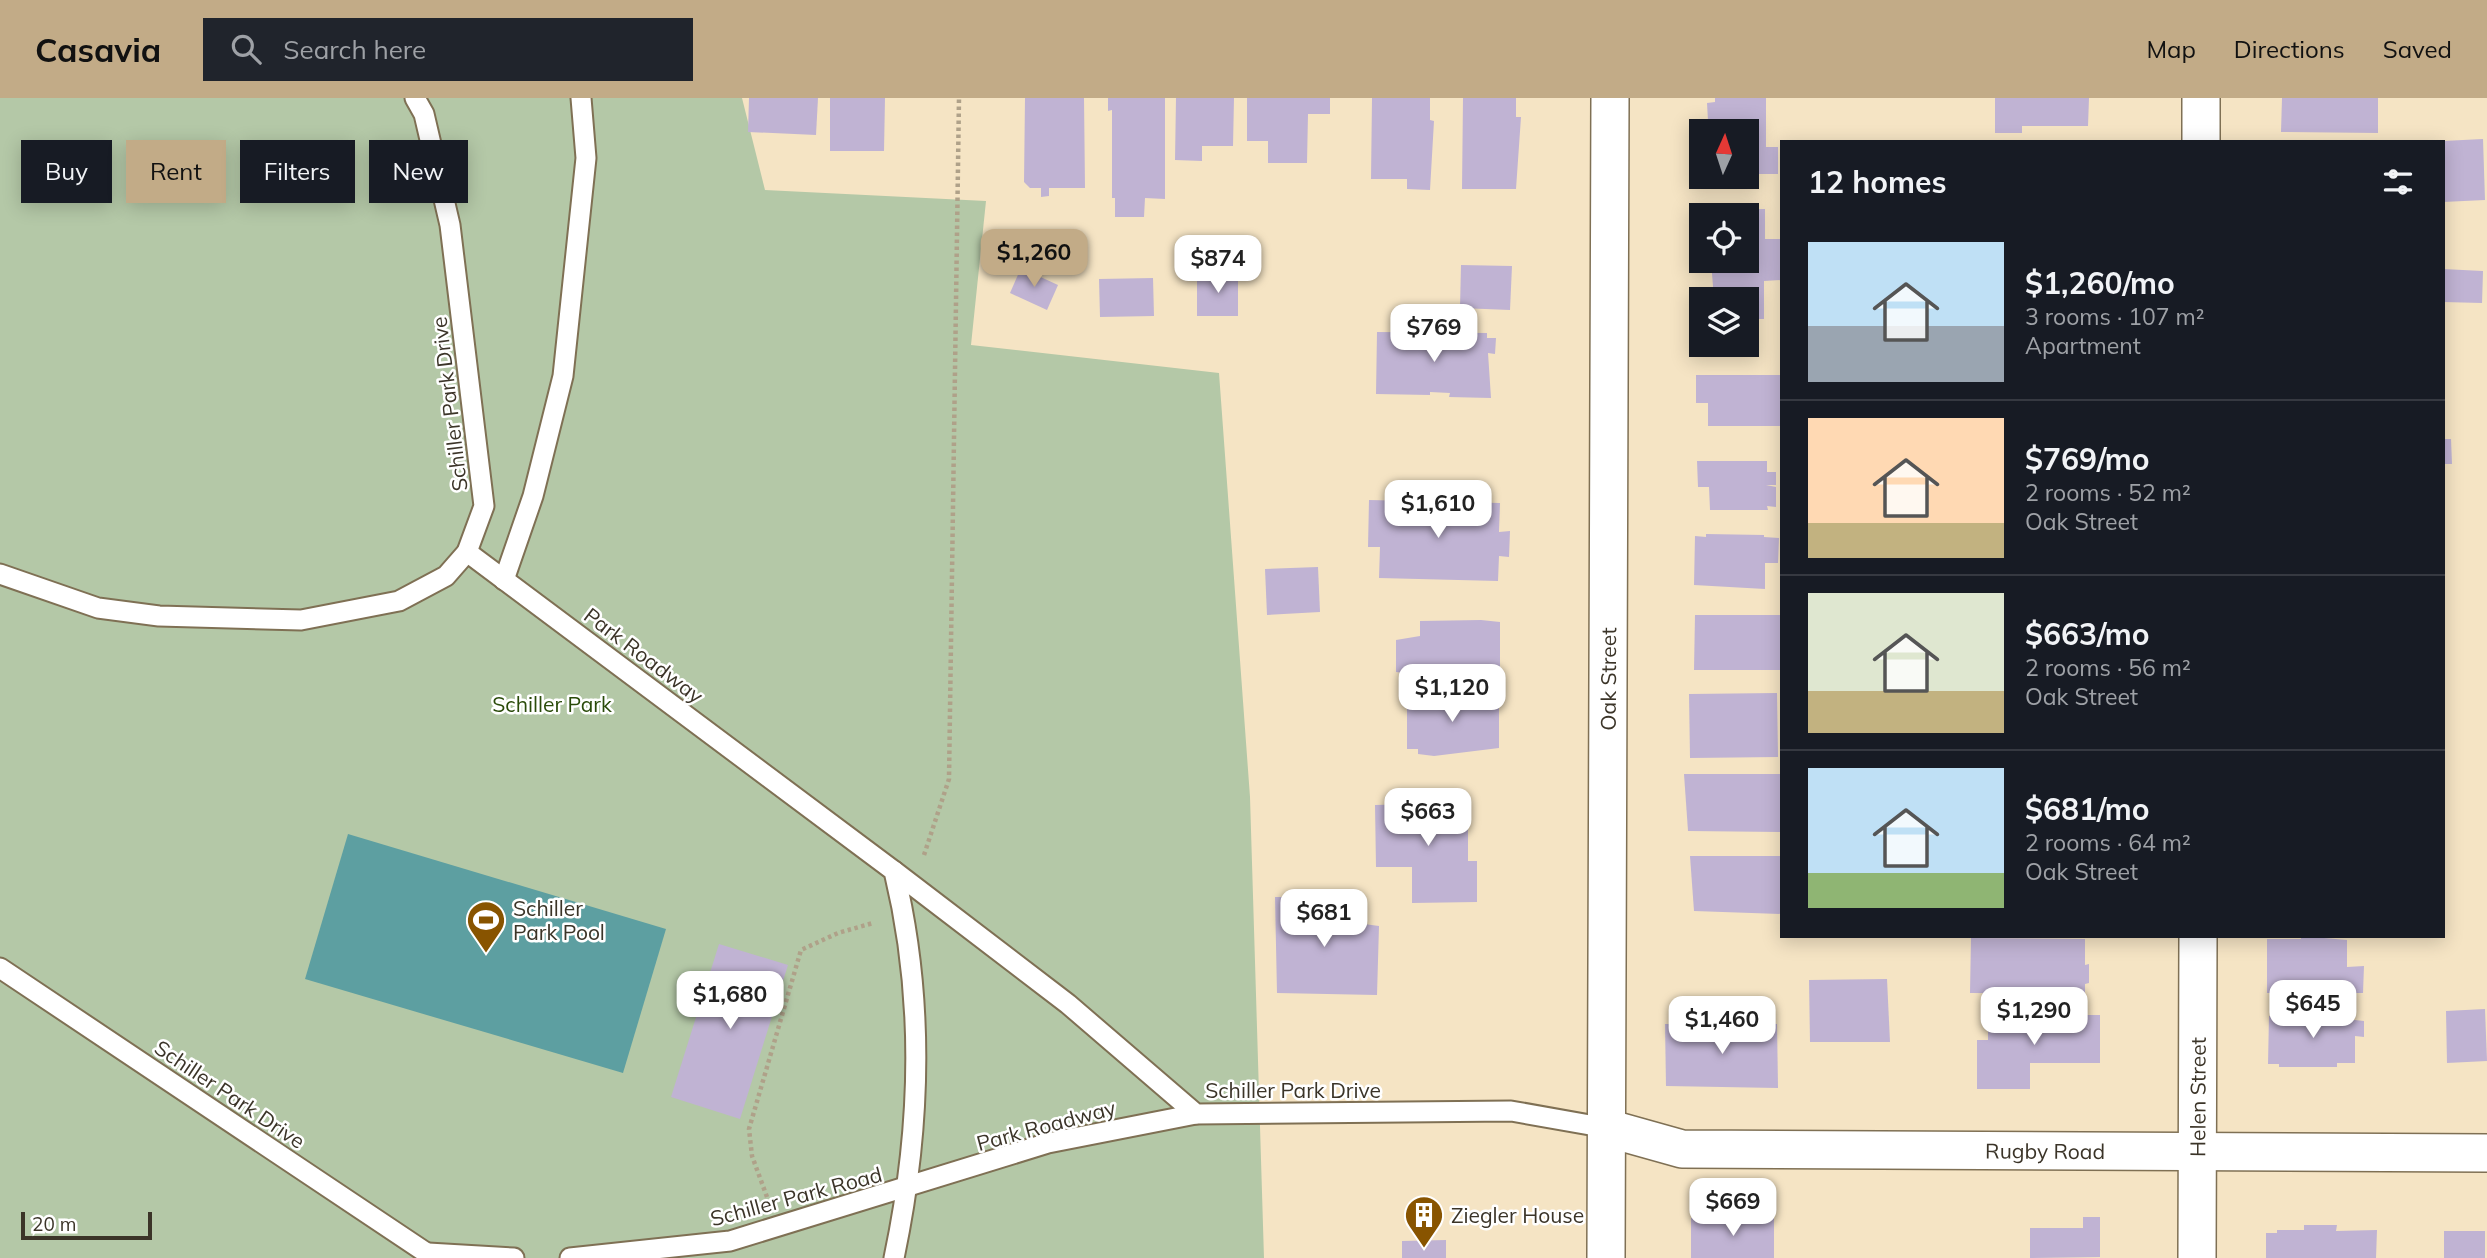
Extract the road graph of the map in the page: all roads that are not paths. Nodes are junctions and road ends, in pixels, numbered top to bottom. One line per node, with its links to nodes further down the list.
1 (415, 98): 6 (lane, Schiller Park Drive)
2 (581, 98): 8 (lane)
3 (1610, 98): 13 (street, Oak Street)
4 (2201, 98): 5 (street)
5 (2201, 140)
6 (467, 552): 7 (lane, Schiller Park Drive); 8 (lane)
7 (0, 574)
8 (504, 580): 9 (lane, Park Roadway)
9 (894, 871): 12 (lane, Schiller Park Drive); 16 (lane)
10 (2198, 938): 14 (street, Helen Street)
11 (0, 968): 17 (lane, Schiller Park Drive)
12 (1196, 1114): 13 (lane, Schiller Park Drive); 16 (lane, Park Roadway)
13 (1607, 1128): 14 (street, Rugby Road); 21 (street, Oak Street)
14 (2198, 1150): 15 (street, Rugby Road); 22 (street, Helen Street)
15 (2487, 1153)
16 (909, 1188): 19 (lane, Schiller Park Road); 20 (lane)
17 (431, 1256): 18 (lane)
18 (514, 1258)
19 (570, 1258)
20 (894, 1258)
21 (1606, 1258)
22 (2197, 1258)

